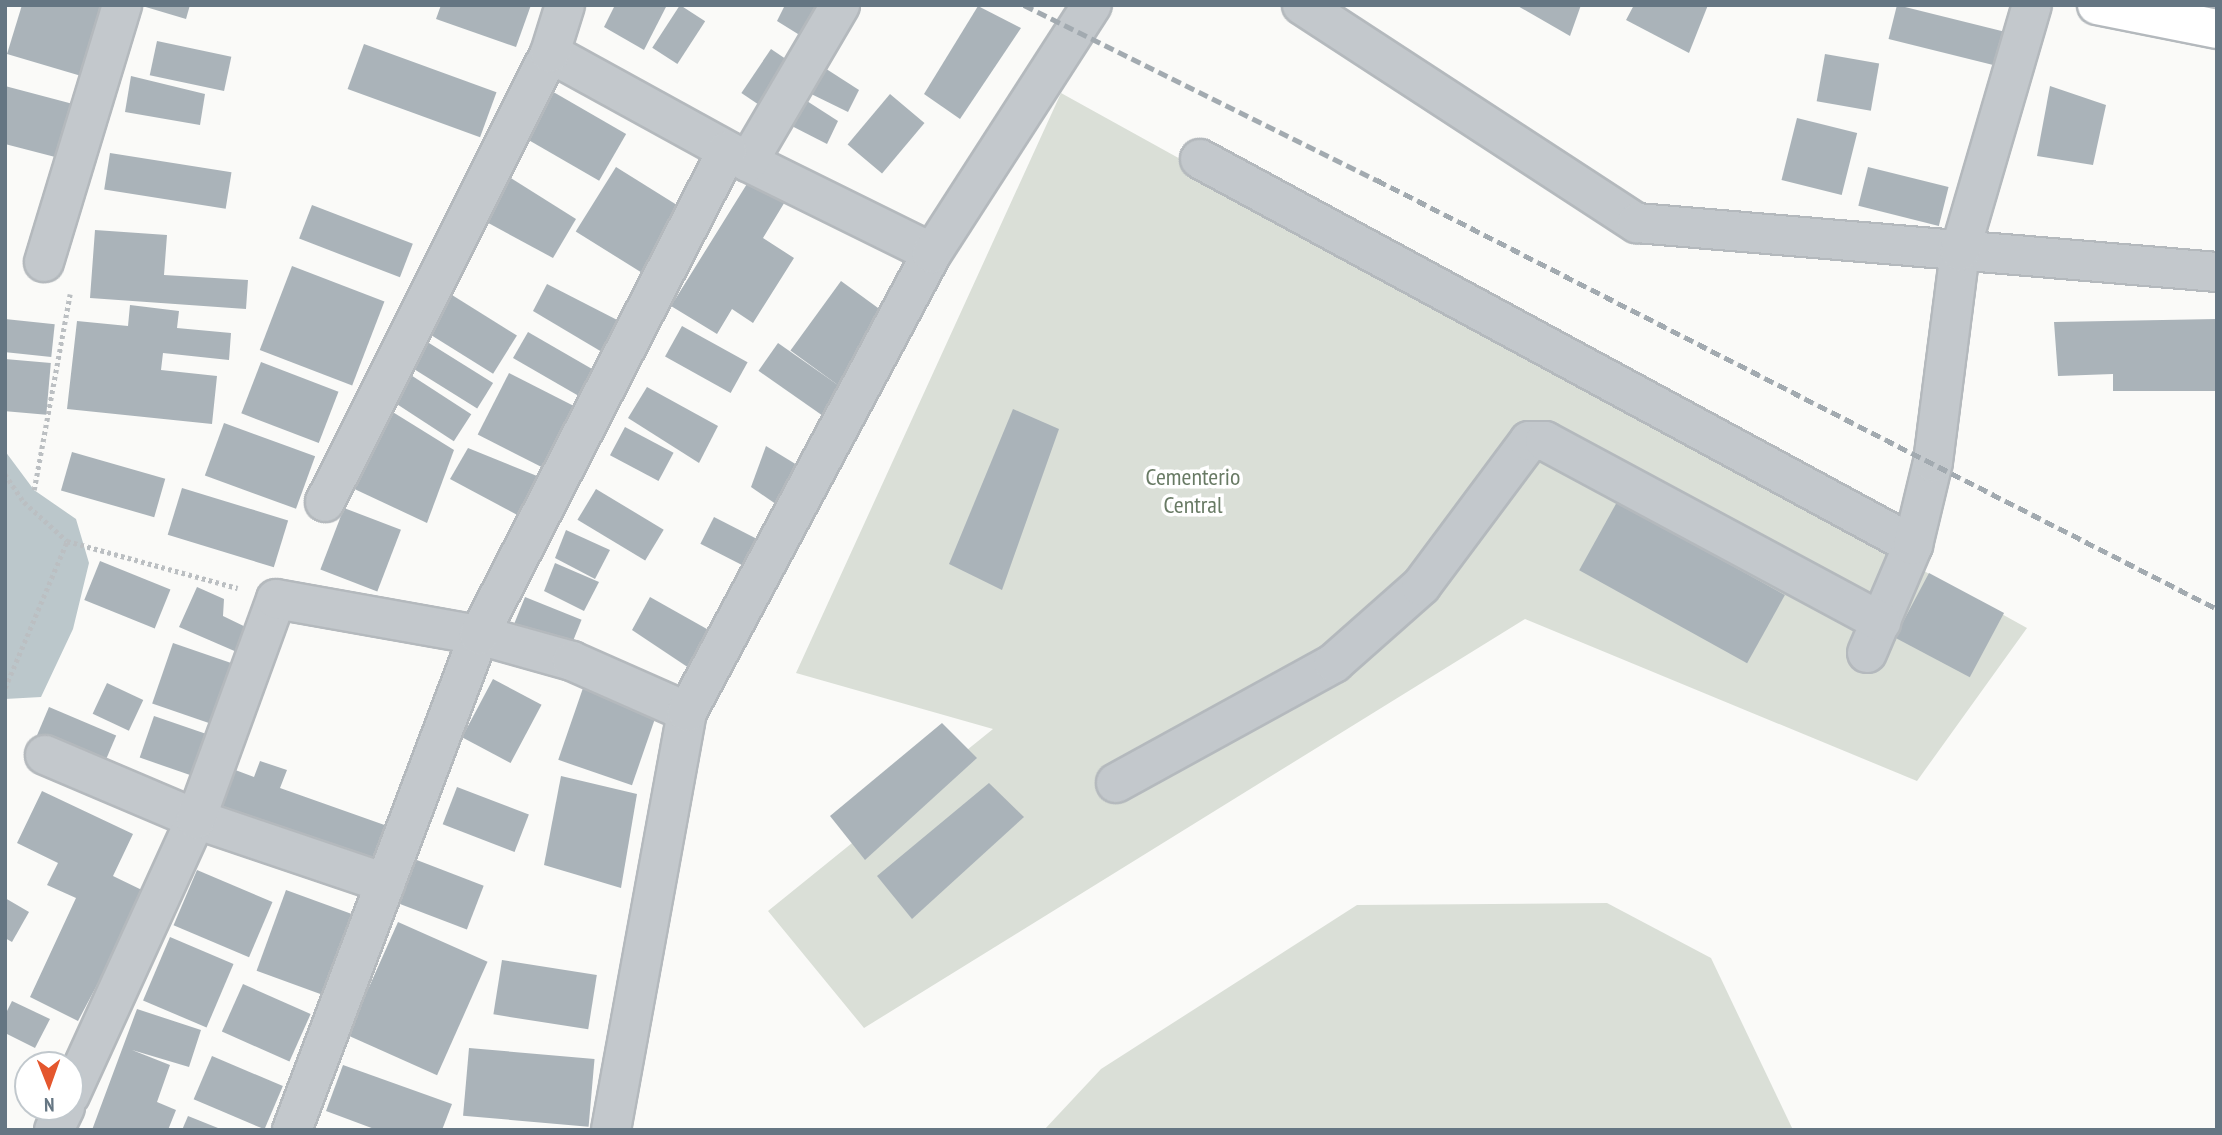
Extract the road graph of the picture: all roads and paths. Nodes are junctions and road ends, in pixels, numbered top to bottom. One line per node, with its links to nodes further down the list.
1 (122, 5): 14 (street)
2 (565, 5): 9 (street)
3 (840, 5): 10 (street)
4 (1092, 5): 13 (street)
5 (1302, 5): 12 (street)
6 (2032, 5): 12 (street)
7 (2096, 5): 8 (highway)
8 (2217, 29)
9 (550, 53): 10 (street); 18 (street)
10 (738, 156): 13 (street); 22 (street)
11 (1200, 159): 20 (street)
12 (1959, 251): 15 (street); 20 (street)
13 (932, 253): 24 (street)
14 (44, 262): 17 (path)
15 (2217, 272)
16 (5, 474): 19 (path)
17 (34, 490)
18 (325, 502)
19 (66, 541): 21 (path); 23 (path)
20 (1913, 545): 26 (street)
21 (276, 599): 22 (street); 27 (street)
22 (480, 635): 24 (street); 28 (street)
23 (5, 688)
24 (687, 712): 31 (street)
25 (45, 755): 27 (street)
26 (1116, 783)
27 (196, 819): 28 (street); 29 (street)
28 (385, 883): 30 (street)
29 (84, 1064)
30 (292, 1130)
31 (611, 1130)

